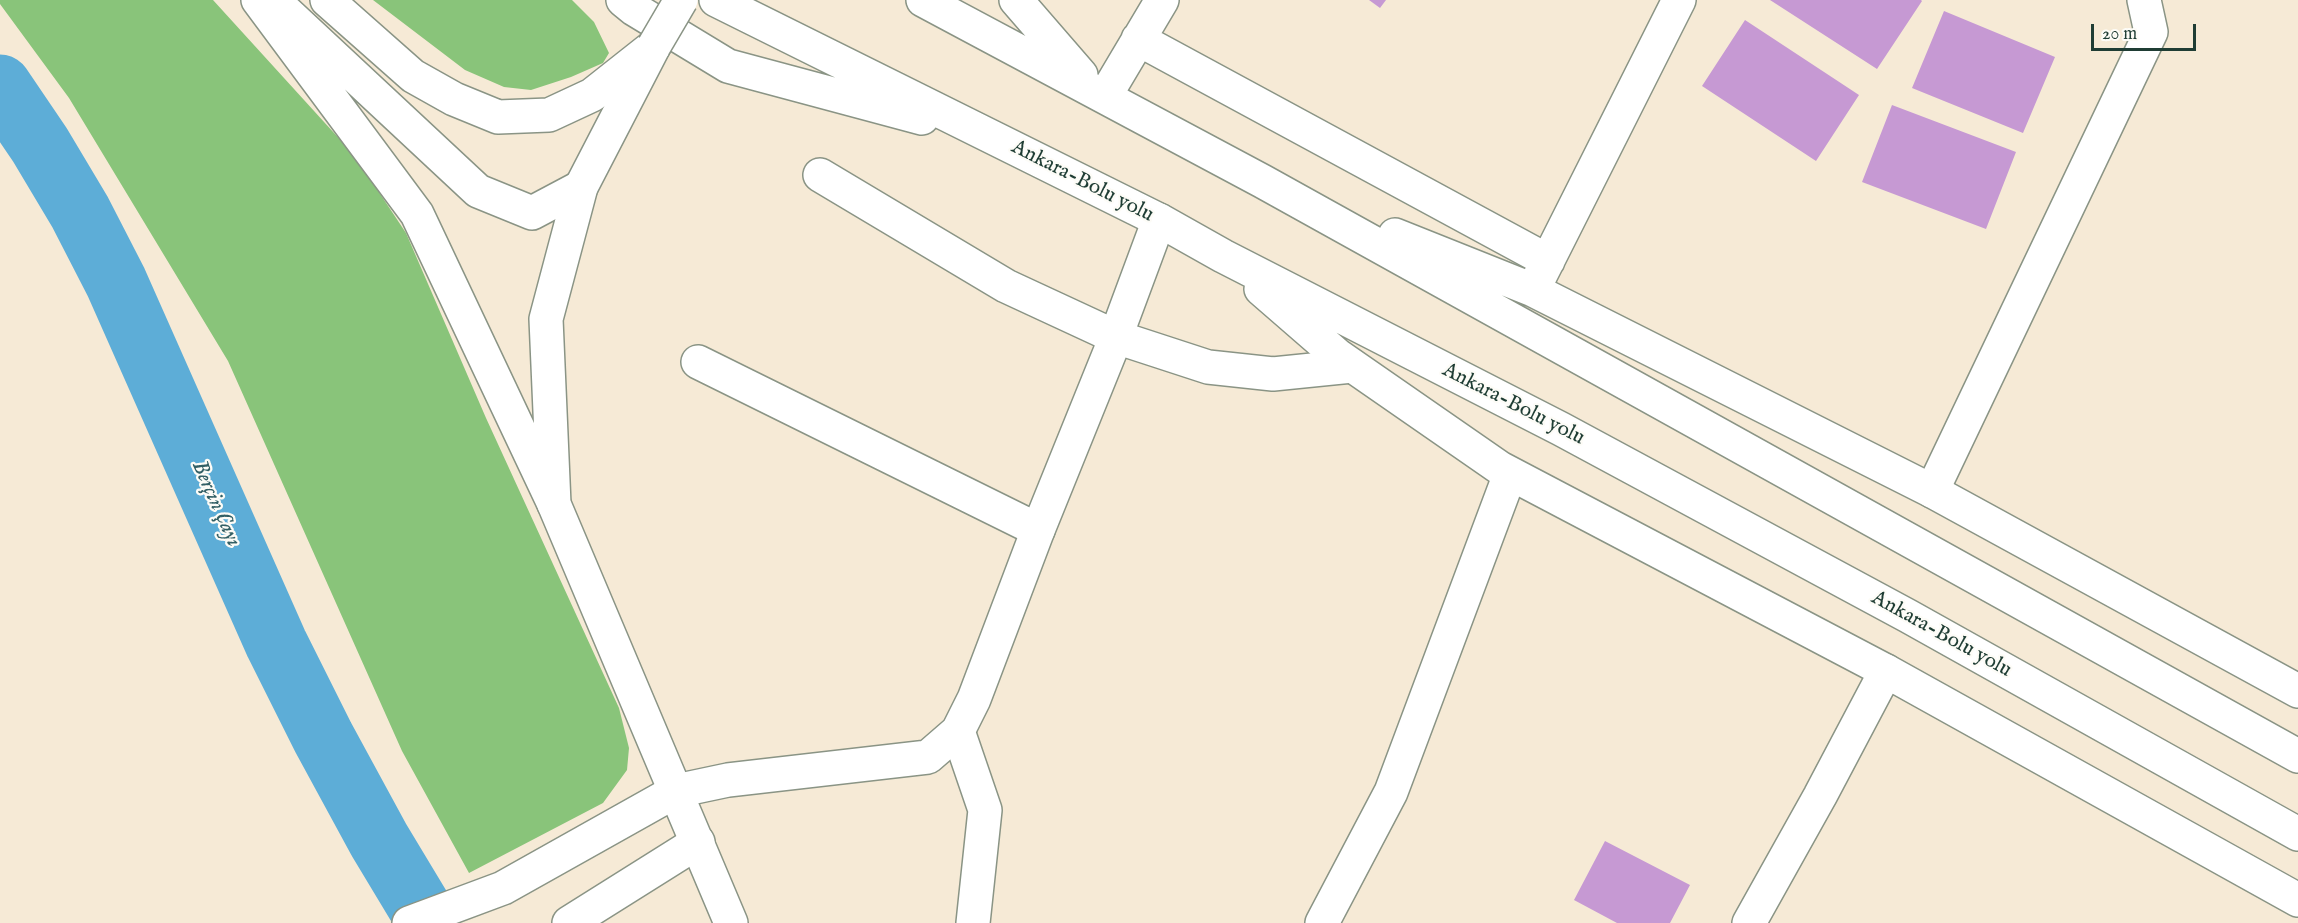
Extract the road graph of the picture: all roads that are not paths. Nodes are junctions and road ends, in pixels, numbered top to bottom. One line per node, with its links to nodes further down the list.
1 (258, 0): 30 (main road)
2 (273, 0): 20 (main road)
3 (327, 0): 15 (main road)
4 (623, 0): 17 (main road)
5 (681, 0): 15 (main road, bridge)
6 (716, 0): 17 (main road, Ankara-Bolu yolu)
7 (923, 0): 13 (main road)
8 (939, 0): 13 (main road)
9 (1016, 0): 16 (main road)
10 (1162, 0): 14 (main road)
11 (1679, 0): 23 (main road)
12 (2144, 0): 29 (main road)
13 (969, 24): 16 (main road)
14 (1138, 39): 16 (main road); 23 (main road)
15 (654, 46): 20 (main road)
16 (1100, 93): 19 (main road)
17 (991, 136): 21 (main road, Ankara-Bolu yolu)
18 (820, 175): 25 (main road)
19 (1262, 181): 24 (main road); 35 (main road)
20 (581, 187): 30 (main road)
21 (1159, 220): 22 (main road, Ankara-Bolu yolu); 25 (main road)
22 (1223, 256): 27 (main road); 37 (main road, Ankara-Bolu yolu)
23 (1548, 261): 24 (main road)
24 (1533, 291): 29 (main road)
25 (1116, 337): 27 (main road); 31 (main road)
26 (698, 362): 31 (main road)
27 (1352, 366): 28 (main road)
28 (1510, 474): 32 (main road); 44 (main road)
29 (1932, 491): 33 (main road)
30 (554, 504): 36 (main road)
31 (1038, 530): 34 (main road)
32 (1886, 671): 39 (main road); 45 (main road)
33 (2298, 691)
34 (958, 731): 36 (main road); 43 (main road)
35 (2298, 756)
36 (676, 791): 38 (main road); 40 (main road)
37 (2298, 834)
38 (698, 842): 41 (main road); 42 (main road)
39 (2298, 900)
40 (409, 923)
41 (569, 923)
42 (731, 923)
43 (973, 923)
44 (1322, 923)
45 (1749, 923)

